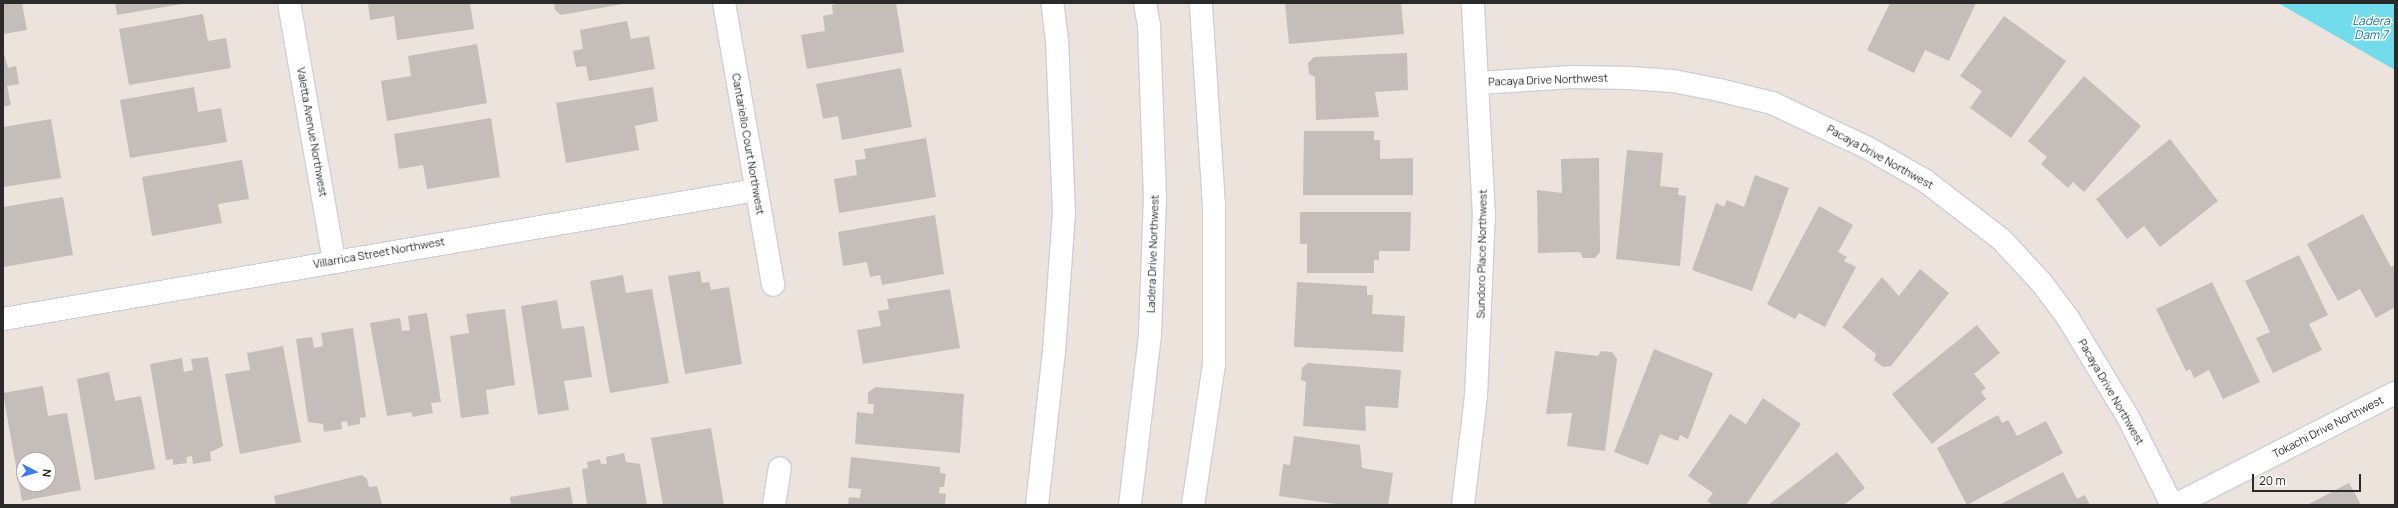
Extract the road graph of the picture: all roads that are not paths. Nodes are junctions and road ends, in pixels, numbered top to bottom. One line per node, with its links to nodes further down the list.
1 (290, 3): 9 (street, Valetta Avenue Northwest)
2 (724, 3): 8 (street, Cantariello Court Northwest)
3 (1052, 3): 15 (street)
4 (1146, 3): 16 (street, Ladera Drive Northwest)
5 (1201, 3): 17 (street)
6 (1473, 3): 7 (street, Sundoro Place Northwest)
7 (1479, 83): 18 (street, Sundoro Place Northwest); 19 (street, Pacaya Drive Northwest)
8 (756, 190): 9 (street, Villarrica Street Northwest); 10 (street, Cantariello Court Northwest)
9 (334, 260): 11 (street, Villarrica Street Northwest)
10 (773, 285)
11 (3, 319)
12 (2395, 393): 19 (street, Tokachi Drive Northwest)
13 (780, 468): 14 (street)
14 (774, 505)
15 (1037, 505)
16 (1130, 505)
17 (1193, 505)
18 (1463, 505)
19 (2174, 505)

